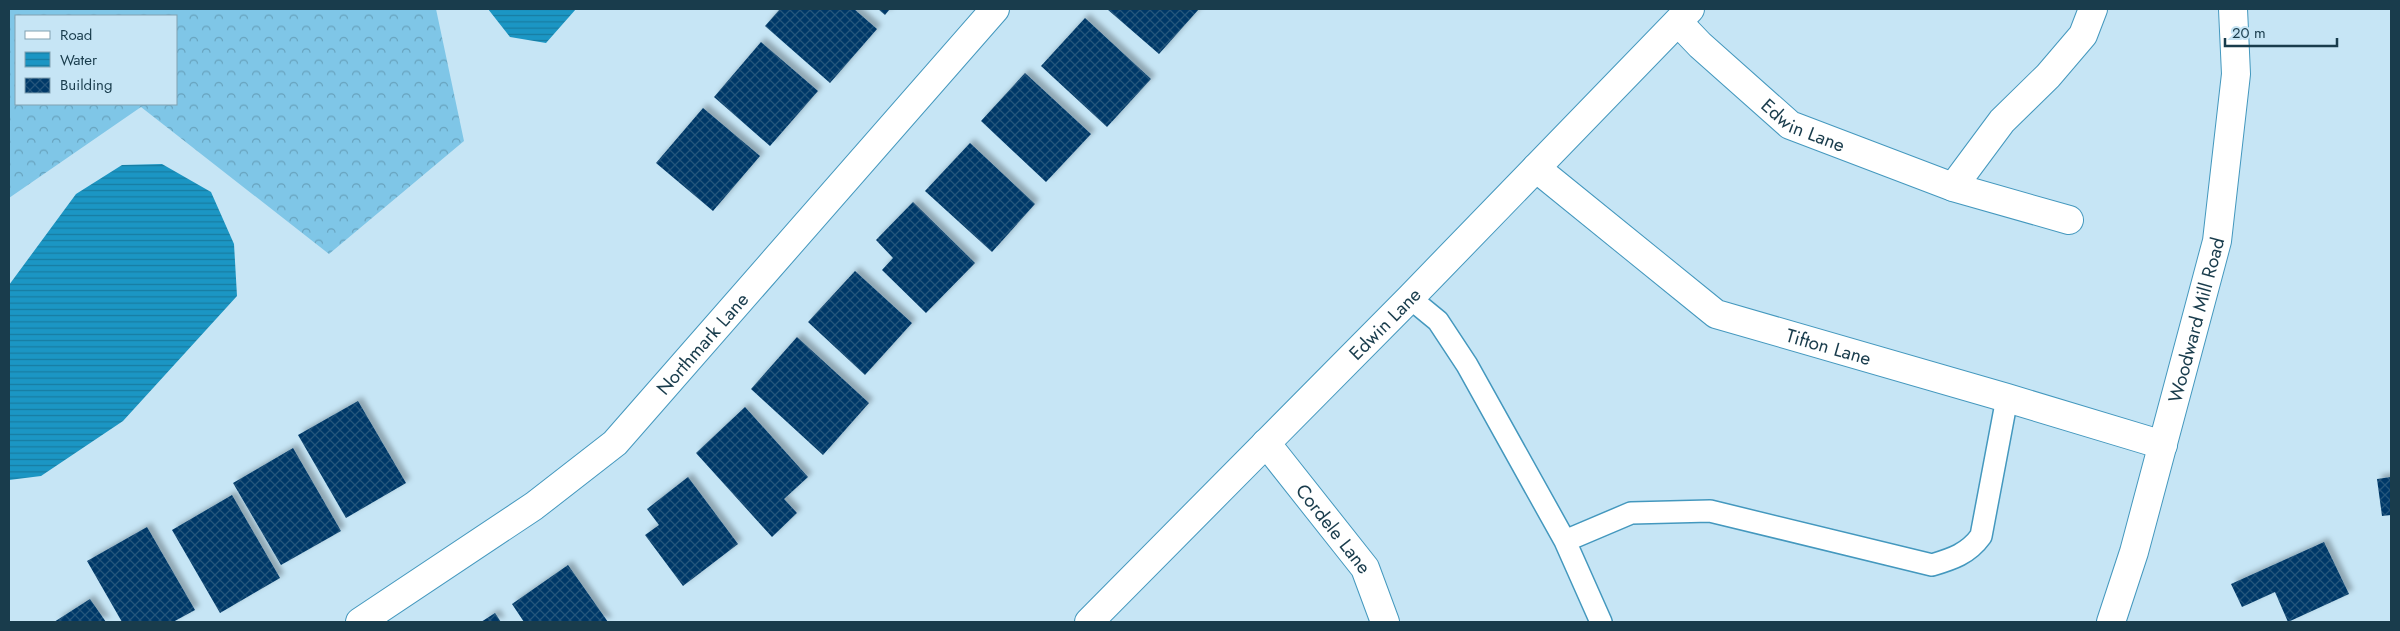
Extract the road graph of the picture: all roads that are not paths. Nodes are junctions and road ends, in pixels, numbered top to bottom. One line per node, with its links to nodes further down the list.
1 (995, 9): 13 (street, Northmark Lane)
2 (2093, 9): 6 (street)
3 (2233, 9): 11 (street, Woodward Mill Road)
4 (1684, 15): 5 (street, Edwin Lane); 6 (street, Edwin Lane)
5 (1536, 168): 8 (street, Edwin Lane); 9 (street, Tifton Lane)
6 (1953, 187): 7 (street, Edwin Lane)
7 (2069, 220)
8 (1410, 298): 10 (street, Edwin Lane); 12 (lane)
9 (2007, 398): 11 (street, Tifton Lane); 12 (lane)
10 (1266, 443): 14 (street, Edwin Lane); 15 (street, Cordele Lane)
11 (2163, 445): 17 (street, Woodward Mill Road)
12 (1565, 541): 16 (lane)
13 (360, 622)
14 (1089, 622)
15 (1385, 622)
16 (1601, 622)
17 (2111, 622)

